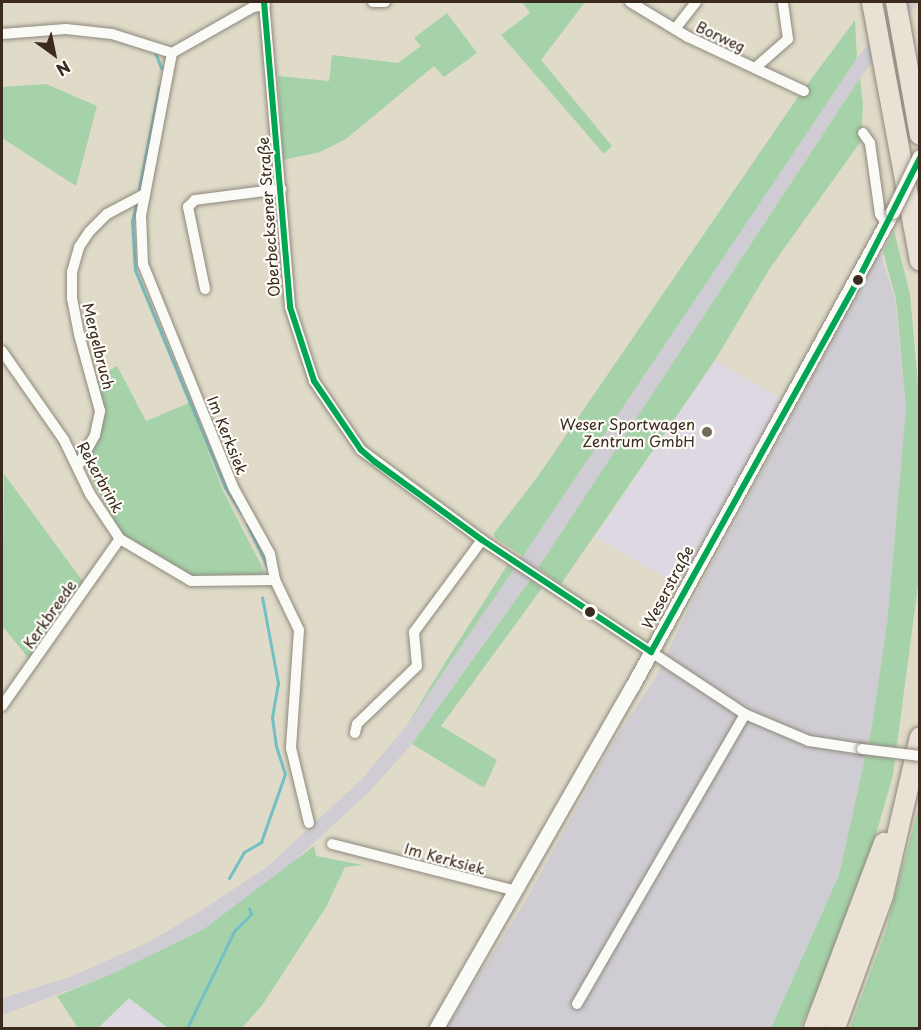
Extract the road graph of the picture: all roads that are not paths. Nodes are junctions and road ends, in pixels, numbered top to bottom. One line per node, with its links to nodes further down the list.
1 (373, 2): 2 (street)
2 (385, 2)
3 (630, 2): 9 (street, Borweg)
4 (696, 2): 9 (street)
5 (783, 2): 12 (street)
6 (896, 2): 15 (highway)
7 (264, 3): 11 (street); 17 (street, Oberbecksener Straße)
8 (873, 4): 20 (highway)
9 (675, 29): 12 (street, Borweg)
10 (2, 34): 11 (street)
11 (172, 53): 18 (street, Im Kerksiek)
12 (755, 68): 13 (street, Borweg)
13 (804, 91)
14 (863, 133): 19 (street)
15 (920, 135)
16 (920, 157): 19 (street, Weserstraße, bridge)
17 (281, 189): 21 (street); 25 (street, Oberbecksener Straße)
18 (145, 194): 23 (street, Mergelbruch); 26 (street, Im Kerksiek)
19 (890, 218): 27 (street, Weserstraße)
20 (920, 261)
21 (205, 289)
22 (2, 351): 23 (street, Rekerbrink)
23 (79, 464): 24 (street, Rekerbrink)
24 (120, 539): 26 (street, Rekerbrink); 28 (street, Kerkbreede)
25 (482, 540): 27 (street, Oberbecksener Straße); 30 (street)
26 (275, 580): 34 (street, Im Kerksiek)
27 (651, 652): 29 (street, Oberbecksener Straße); 36 (street, Weserstraße)
28 (2, 706)
29 (746, 714): 32 (street, Oberbecksener Straße, bridge); 37 (street)
30 (355, 733)
31 (920, 737): 33 (highway)
32 (920, 756)
33 (911, 782): 38 (highway); 40 (highway)
34 (309, 823)
35 (332, 844): 36 (street, Im Kerksiek)
36 (516, 891): 39 (street, Weserstraße)
37 (577, 1004)
38 (814, 1028)
39 (437, 1029)
40 (835, 1029)

